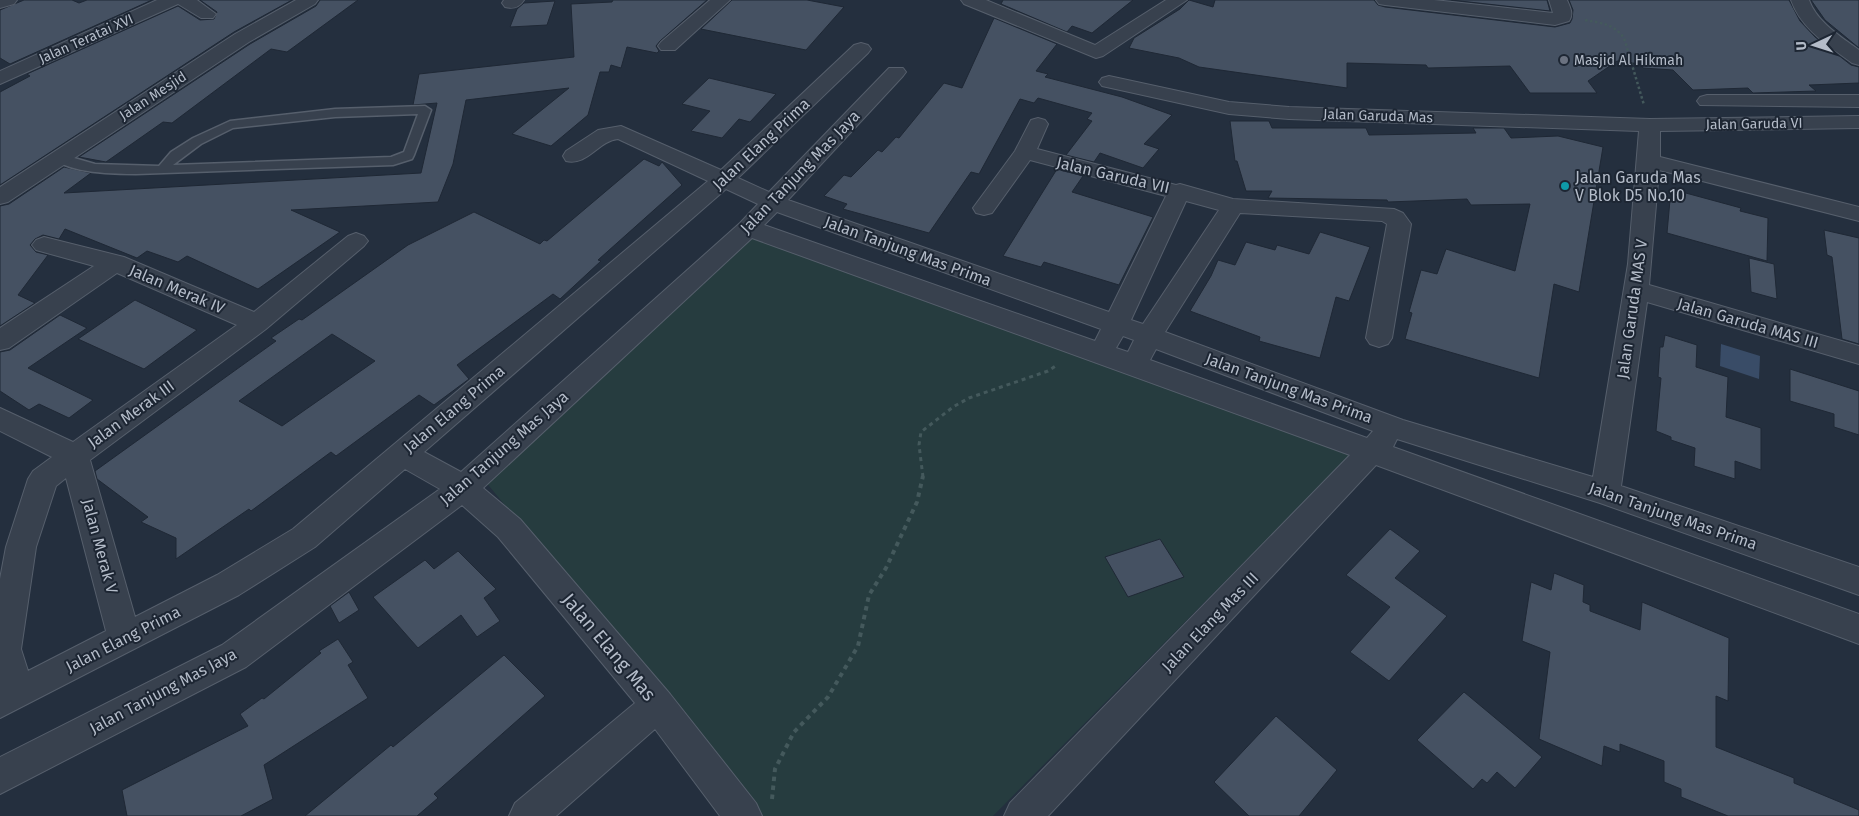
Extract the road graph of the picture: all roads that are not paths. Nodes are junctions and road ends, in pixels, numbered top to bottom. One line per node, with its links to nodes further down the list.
1 (8, 0): 10 (street)
2 (172, 0): 19 (street, Jalan Teratai XVI)
3 (184, 0): 12 (street)
4 (309, 0): 14 (street, Jalan Mesjid)
5 (720, 0): 13 (street)
6 (970, 0): 7 (street)
7 (1178, 0)
8 (1385, 0): 11 (street)
9 (1800, 0): 16 (street)
10 (0, 3)
11 (1560, 9)
12 (207, 14)
13 (668, 46)
14 (228, 47): 17 (street); 28 (street, Jalan Mesjid)
15 (861, 50): 32 (street, Jalan Elang Prima)
16 (1859, 59)
17 (170, 68)
18 (896, 72): 36 (street, Jalan Tanjung Mas Jaya)
19 (0, 78)
20 (1109, 82): 25 (street, Jalan Garuda Mas)
21 (1707, 101): 22 (street)
22 (1859, 101)
23 (1859, 122): 25 (street, Jalan Garuda VI)
24 (1038, 124): 26 (street)
25 (1650, 125): 29 (street, Jalan Garuda MAS V)
26 (1025, 152): 34 (street, Jalan Garuda VII); 38 (street)
27 (574, 156): 32 (street, Jalan Tanjung Mas Prima)
28 (60, 158): 30 (lane); 33 (street, Jalan Mesjid)
29 (1649, 161): 39 (street); 44 (street, Jalan Garuda MAS V)
30 (163, 169): 30 (lane)
31 (0, 170): 33 (street)
32 (724, 179): 36 (street, Jalan Tanjung Mas Prima); 56 (street, Jalan Elang Prima)
33 (24, 181): 35 (street, Jalan Mesjid)
34 (1180, 191): 37 (street); 46 (street, Jalan Garuda VII)
35 (0, 197)
36 (772, 202): 40 (street, Jalan Tanjung Mas Jaya); 46 (street, Jalan Tanjung Mas Prima)
37 (1234, 206): 47 (street); 48 (street)
38 (984, 208)
39 (1859, 214)
40 (748, 228): 50 (street, Jalan Tanjung Mas Prima); 58 (street, Jalan Tanjung Mas Jaya)
41 (356, 241): 45 (street, Jalan Merak III)
42 (44, 245): 43 (street)
43 (115, 263): 45 (street, Jalan Merak IV); 49 (street, Jalan Merak IV)
44 (1637, 290): 51 (street, Jalan Garuda MAS III); 59 (street, Jalan Garuda MAS V)
45 (258, 322): 57 (street, Jalan Merak III)
46 (1115, 325): 47 (street, Jalan Tanjung Mas Prima); 50 (street, Jalan Garuda VII)
47 (1149, 336): 52 (street); 54 (street, Jalan Tanjung Mas Prima)
48 (1378, 338)
49 (0, 341)
50 (1101, 354): 52 (street, Jalan Tanjung Mas Prima)
51 (1859, 355)
52 (1136, 365): 55 (street, Jalan Tanjung Mas Prima)
53 (0, 419): 57 (street)
54 (1395, 428): 55 (street, Jalan Elang Mas III); 59 (street, Jalan Tanjung Mas Prima)
55 (1372, 450): 62 (street, Jalan Tanjung Mas Prima); 70 (street, Jalan Elang Mas III)
56 (402, 454): 58 (street, Jalan Elang Mas); 63 (street, Jalan Elang Prima)
57 (74, 455): 60 (street, Jalan Merak III); 63 (street, Jalan Merak V)
58 (447, 479): 66 (street, Jalan Elang Mas); 67 (street, Jalan Tanjung Mas Jaya)
59 (1605, 493): 61 (street, Jalan Tanjung Mas Prima)
60 (12, 537): 64 (street, Jalan Merak III)
61 (1859, 581)
62 (1859, 629)
63 (125, 639): 65 (street, Jalan Elang Prima)
64 (2, 649): 65 (street)
65 (9, 698)
66 (658, 705): 68 (street, Jalan Elang Mas); 69 (street)
67 (0, 776)
68 (757, 811)
69 (528, 816)
70 (1024, 816)

